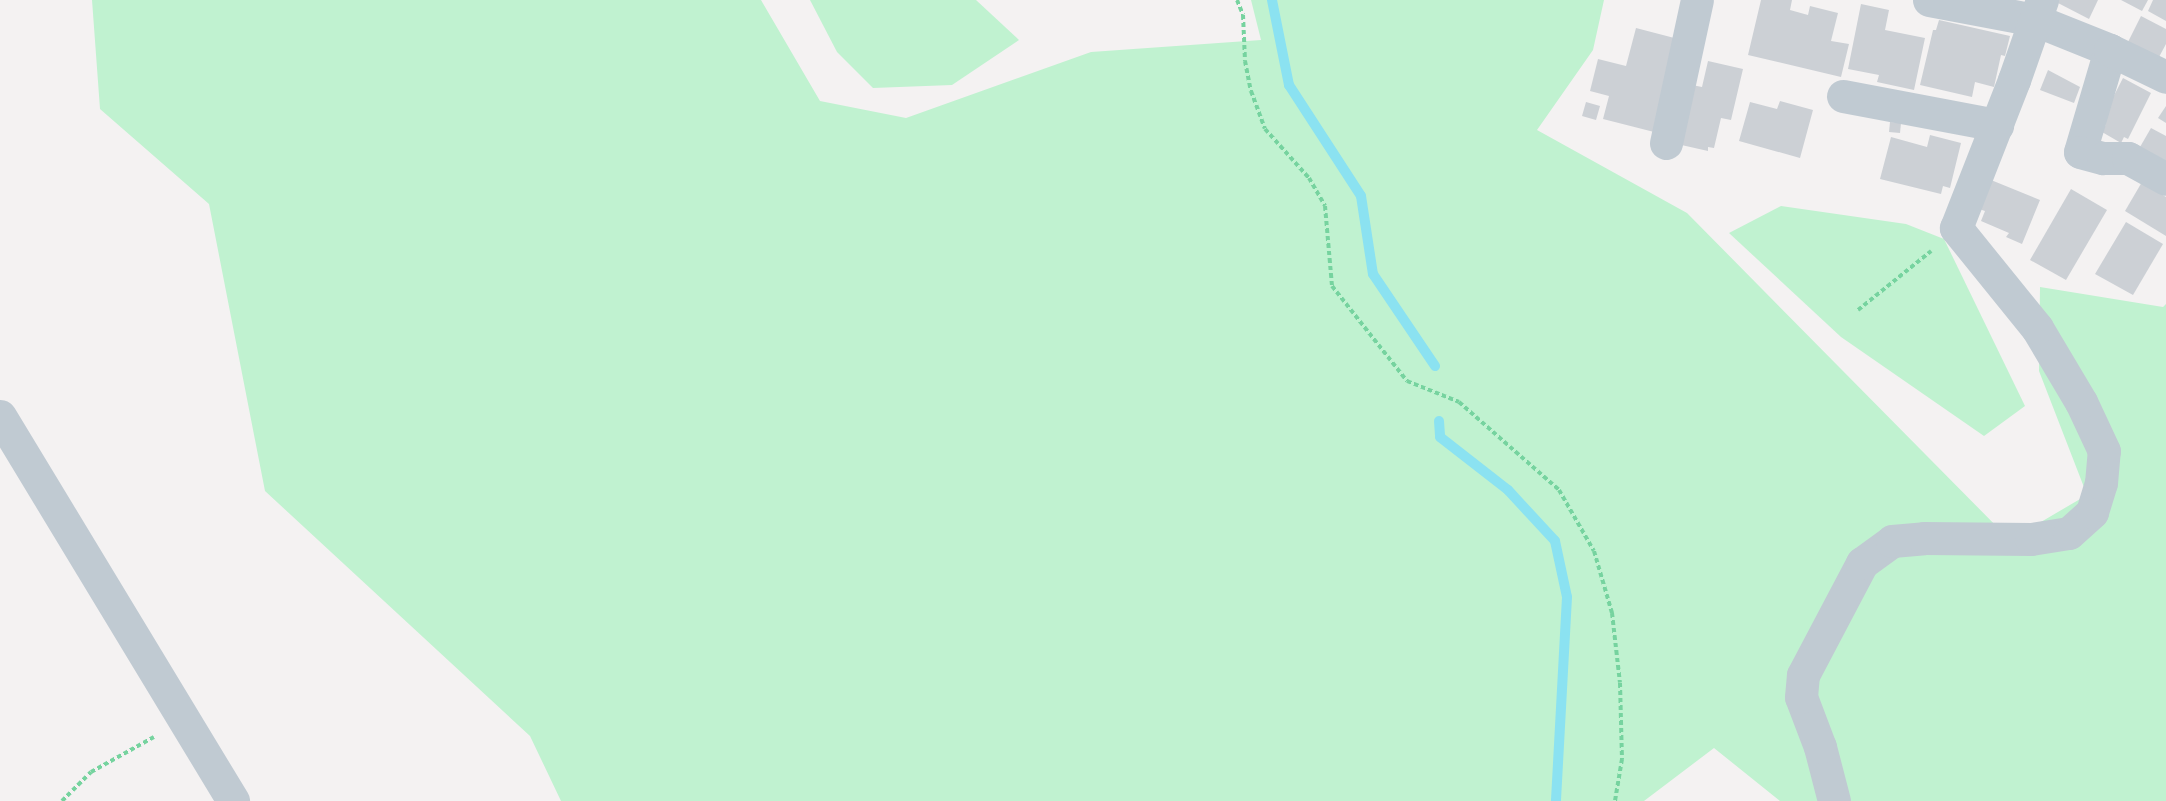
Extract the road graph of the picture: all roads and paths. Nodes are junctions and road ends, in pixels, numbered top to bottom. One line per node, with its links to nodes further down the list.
1 (1237, 0): 17 (path)
2 (1697, 0): 9 (street)
3 (1929, 0): 4 (street)
4 (2038, 10): 5 (street); 8 (street)
5 (2110, 50): 6 (street); 10 (street)
6 (2166, 77)
7 (1843, 96): 8 (street)
8 (1996, 125): 11 (street)
9 (1666, 143)
10 (2166, 179)
11 (1956, 228): 12 (path); 18 (street)
12 (1858, 310)
13 (0, 416): 14 (street)
14 (183, 721): 15 (path); 16 (street)
15 (62, 801)
16 (233, 801)
17 (1615, 801)
18 (1834, 801)

